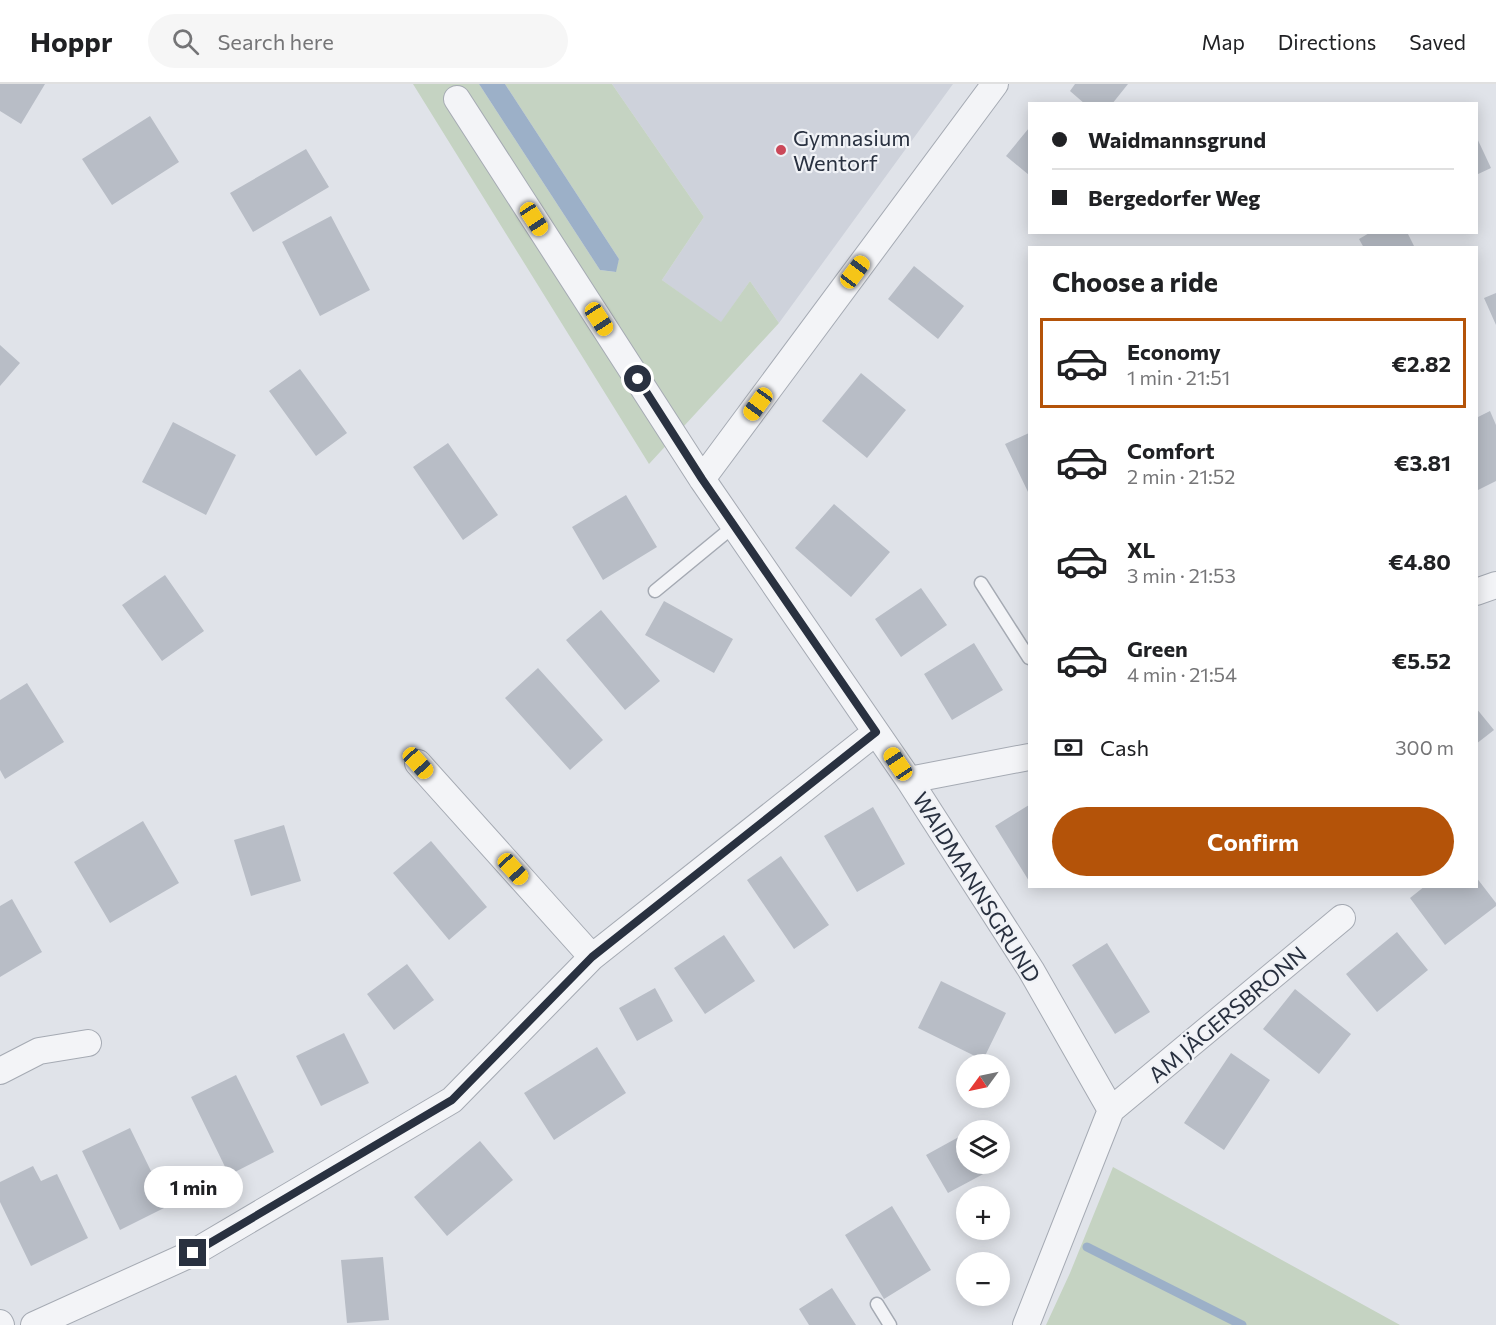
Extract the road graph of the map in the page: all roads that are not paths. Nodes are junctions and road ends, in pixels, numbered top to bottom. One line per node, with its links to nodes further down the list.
1 (995, 84): 3 (street)
2 (457, 99): 3 (street, WAIDMANNSGRUND)
3 (702, 479): 4 (street, WAIDMANNSGRUND)
4 (734, 526): 7 (lane); 10 (street, WAIDMANNSGRUND)
5 (981, 583): 9 (lane)
6 (1496, 585): 8 (street)
7 (656, 591)
8 (1478, 591)
9 (1028, 656)
10 (876, 732): 13 (street, WAIDMANNSGRUND); 15 (street)
11 (1028, 757): 13 (street)
12 (418, 763): 15 (street)
13 (909, 780): 18 (street, WAIDMANNSGRUND)
14 (1342, 918): 18 (street, AM JÄGERSBRONN)
15 (592, 957): 20 (street)
16 (88, 1043): 17 (street)
17 (0, 1071)
18 (1112, 1110): 22 (street)
19 (878, 1304): 21 (lane)
20 (34, 1325)
21 (890, 1325)
22 (1026, 1325)

